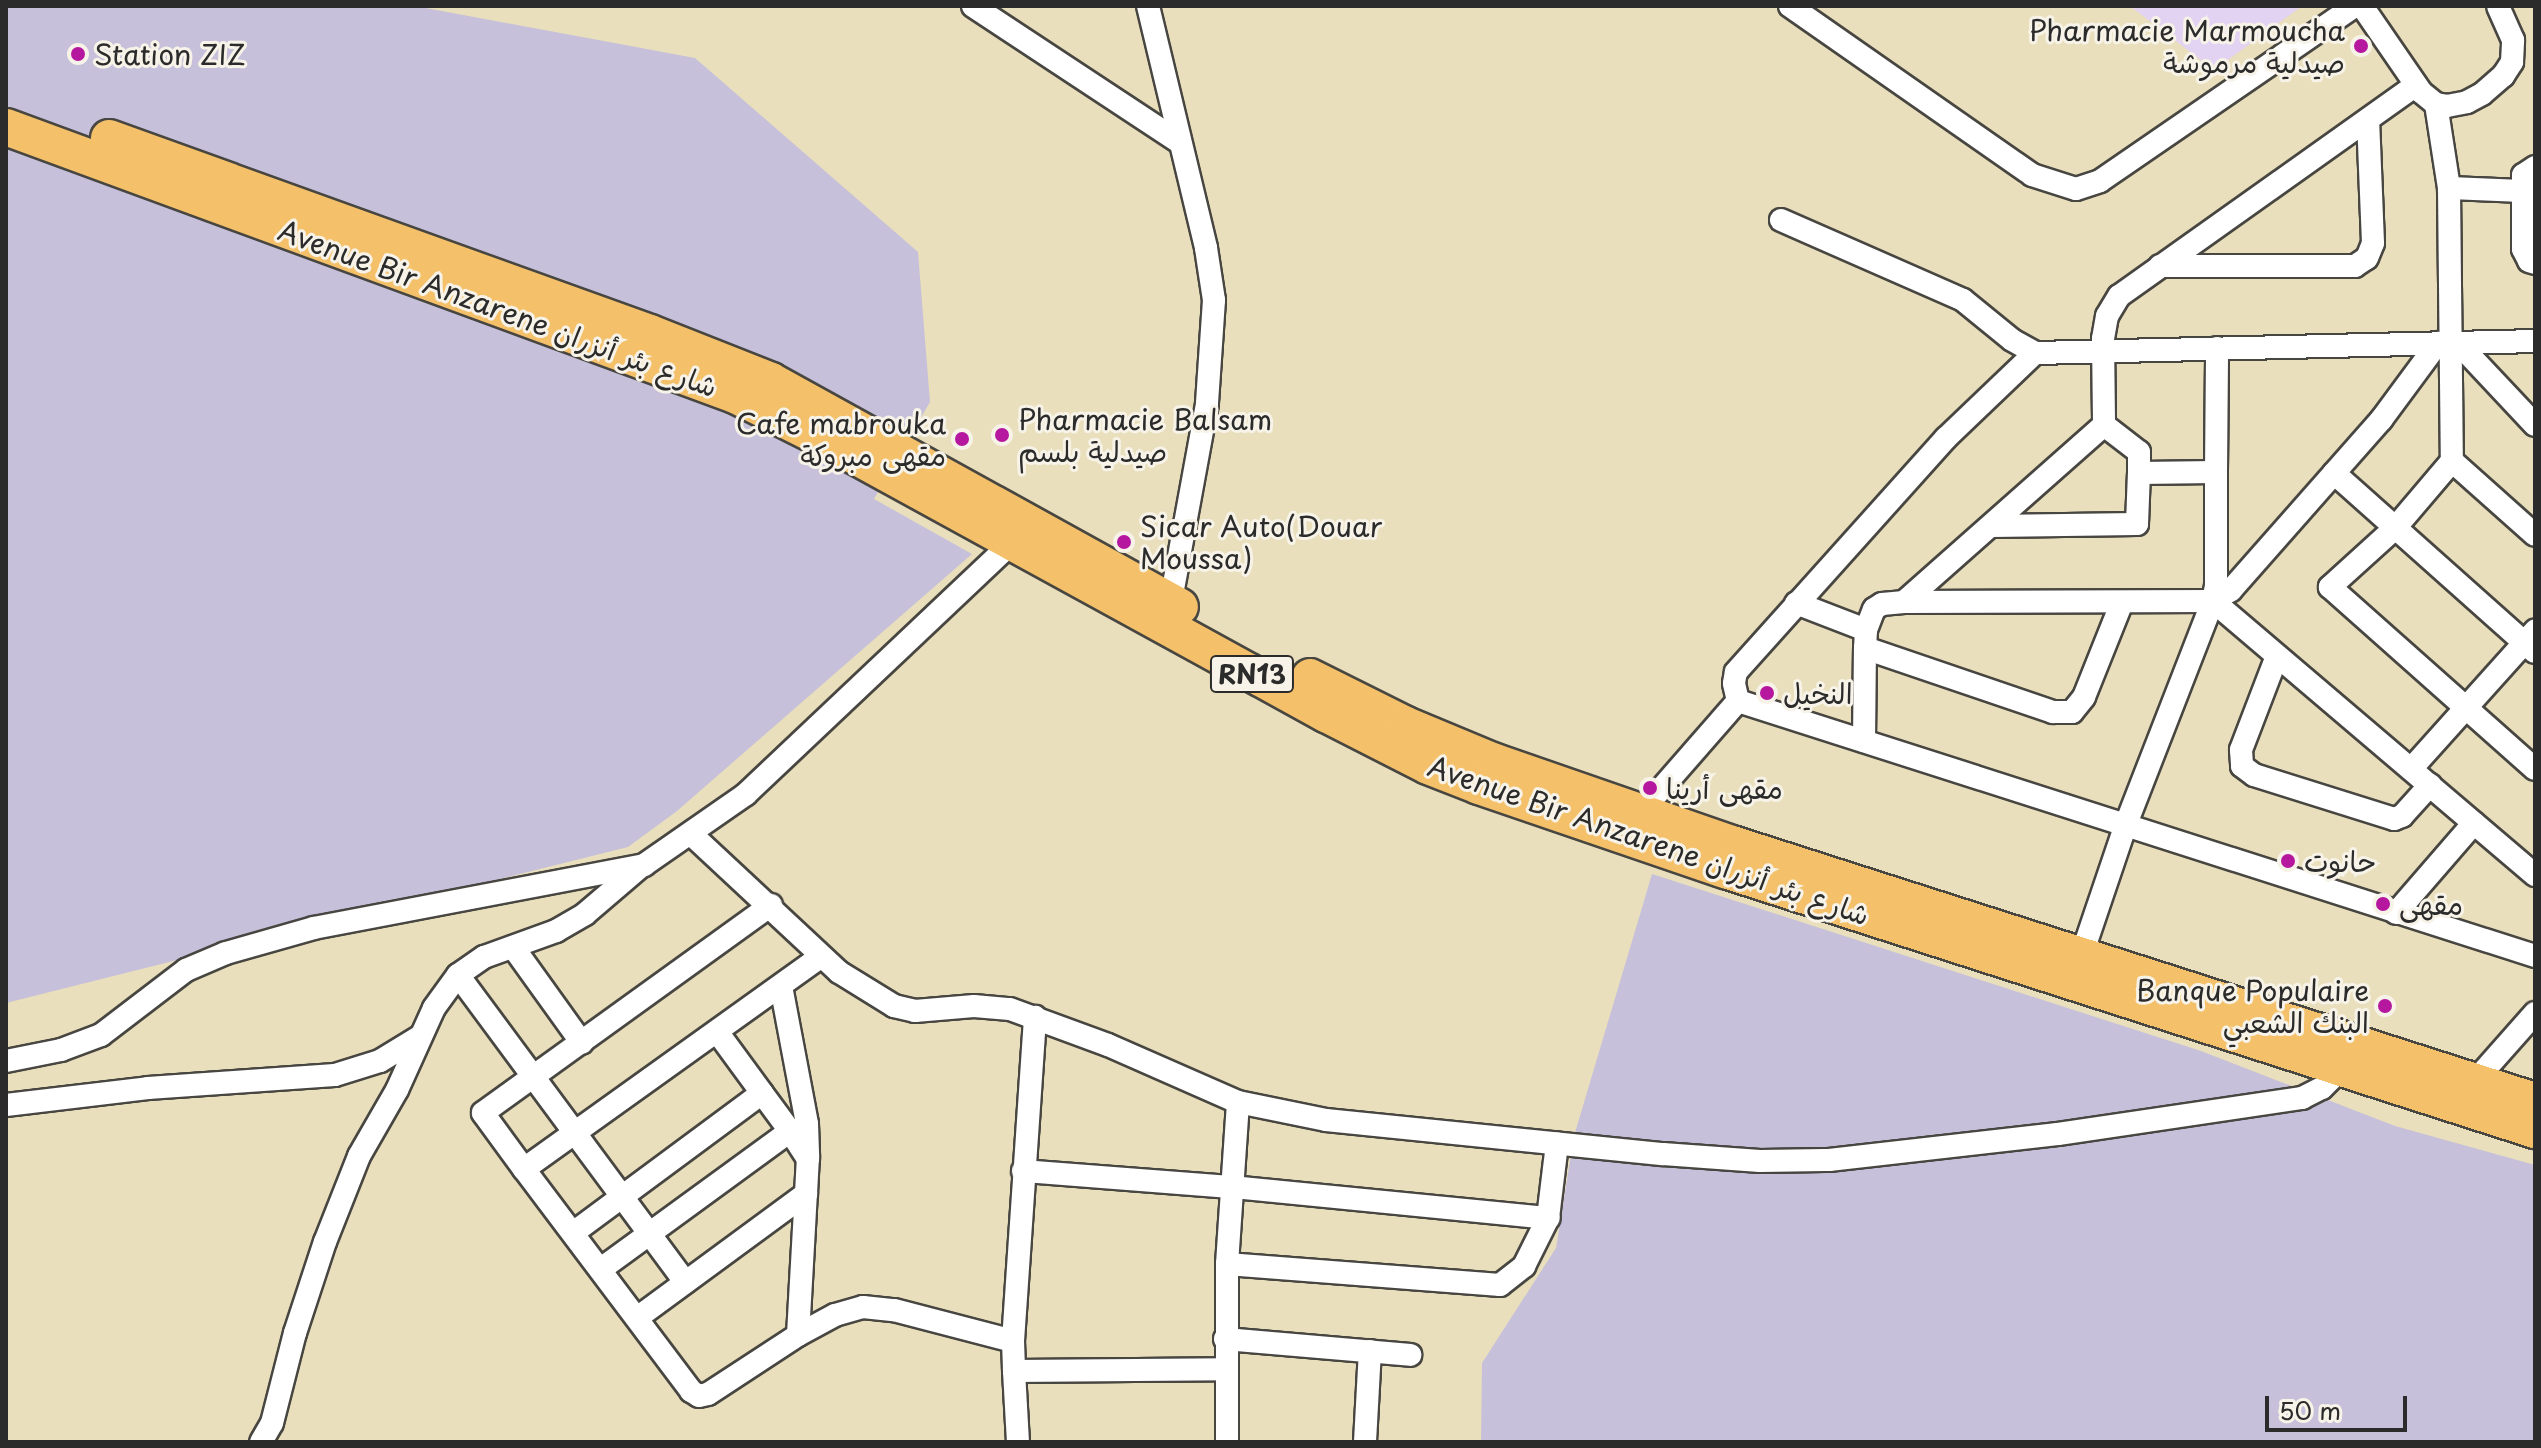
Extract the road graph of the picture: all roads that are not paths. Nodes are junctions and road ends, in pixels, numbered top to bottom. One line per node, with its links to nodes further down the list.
1 (973, 6): 14 (street)
2 (1148, 6): 14 (street)
3 (1790, 6): 4 (street)
4 (2355, 6)
5 (2362, 6): 9 (street)
6 (2500, 7): 8 (street)
7 (2535, 61): 8 (street)
8 (2512, 62): 11 (street)
9 (2416, 85): 11 (street); 12 (street)
10 (6, 100): 35 (main road, Avenue Bir Anzarene شارع بئر أنزران / RN13)
11 (2436, 104): 16 (street)
12 (2368, 121): 19 (street); 19 (street)
13 (6, 127): 34 (main road, Avenue Bir Anzarene شارع بئر أنزران / RN13)
14 (1179, 142): 35 (street)
15 (2521, 181): 16 (street); 18 (street)
16 (2449, 188): 21 (street)
17 (1781, 220): 24 (street)
18 (2535, 263)
19 (2160, 266): 23 (street)
20 (2535, 341): 21 (street)
21 (2449, 343): 22 (street); 26 (street); 27 (street); 30 (street)
22 (2217, 348): 23 (street); 28 (street)
23 (2103, 350): 24 (street); 25 (street)
24 (2035, 353): 39 (street)
25 (2104, 425): 29 (street); 31 (street)
26 (2535, 425)
27 (2452, 461): 32 (street); 33 (street)
28 (2216, 472): 29 (street); 36 (street)
29 (2139, 473): 31 (street)
30 (2334, 473): 32 (street); 36 (street)
31 (1992, 526): 37 (street)
32 (2395, 528): 41 (street); 44 (street)
33 (2535, 535)
34 (1011, 543): 52 (street); 69 (main road, Avenue Bir Anzarene شارع بئر أنزران / RN13)
35 (1171, 601): 49 (main road, Avenue Bir Anzarene شارع بئر أنزران / RN13)
36 (2213, 601): 38 (street); 42 (street); 51 (street)
37 (1904, 602): 38 (street); 40 (street)
38 (2122, 602): 40 (street)
39 (1796, 603): 40 (street); 43 (street)
40 (1866, 639): 45 (street)
41 (2532, 642): 44 (street)
42 (2277, 656): 46 (street); 48 (street)
43 (1738, 701): 45 (street); 49 (street)
44 (2466, 708): 46 (street); 47 (street)
45 (1864, 741): 51 (street)
46 (2411, 769): 48 (street)
47 (2535, 769)
48 (2430, 785): 50 (street)
49 (1641, 812): 58 (main road, Avenue Bir Anzarene شارع بئر أنزران / RN13)
50 (2474, 823): 54 (street); 56 (street)
51 (2126, 824): 56 (street); 58 (street)
52 (691, 834): 53 (street); 55 (street)
53 (644, 865): 57 (street); 68 (street)
54 (2535, 875)
55 (771, 905): 59 (street); 67 (street)
56 (2396, 913): 60 (street)
57 (513, 947): 61 (street); 67 (street)
58 (2082, 954): 71 (main road, Avenue Bir Anzarene شارع بئر أنزران / RN13)
59 (821, 956): 62 (street); 64 (street)
60 (2535, 956)
61 (458, 975): 66 (street); 70 (street)
62 (781, 986): 65 (street); 80 (street)
63 (2535, 1013): 71 (street)
64 (1035, 1017): 74 (street); 82 (street)
65 (718, 1033): 72 (street); 78 (street)
66 (421, 1036): 75 (street); 100 (street)
67 (582, 1043): 70 (street)
68 (6, 1061)
69 (2341, 1069): 76 (main road, Avenue Bir Anzarene شارع بئر أنزران / RN13); 79 (street)
70 (533, 1077): 78 (street); 81 (street)
71 (2474, 1082): 73 (main road, Avenue Bir Anzarene شارع بئر أنزران / RN13)
72 (762, 1093): 77 (street); 85 (street)
73 (2535, 1101)
74 (1238, 1102): 79 (street); 83 (street)
75 (6, 1105)
76 (2535, 1130)
77 (790, 1131): 80 (street); 88 (street)
78 (574, 1134): 81 (street); 85 (street)
79 (1557, 1144): 86 (street)
80 (808, 1159): 84 (street)
81 (524, 1169): 87 (street)
82 (1023, 1171): 83 (street); 95 (street)
83 (1232, 1187): 86 (street); 89 (street)
84 (806, 1194): 91 (street); 93 (street)
85 (620, 1197): 87 (street); 88 (street)
86 (1548, 1218): 89 (street)
87 (573, 1233): 90 (street)
88 (648, 1235): 90 (street); 91 (street)
89 (1227, 1264): 94 (street)
90 (601, 1269): 92 (street)
91 (685, 1282): 92 (street)
92 (637, 1318): 93 (street)
93 (798, 1335): 95 (street)
94 (1225, 1339): 96 (street); 98 (street)
95 (1013, 1341): 99 (street)
96 (1370, 1351): 97 (street); 103 (street)
97 (1410, 1355)
98 (1226, 1369): 99 (street); 102 (street)
99 (1014, 1371): 101 (street)
100 (261, 1442)
101 (1018, 1442)
102 (1227, 1442)
103 (1365, 1442)

